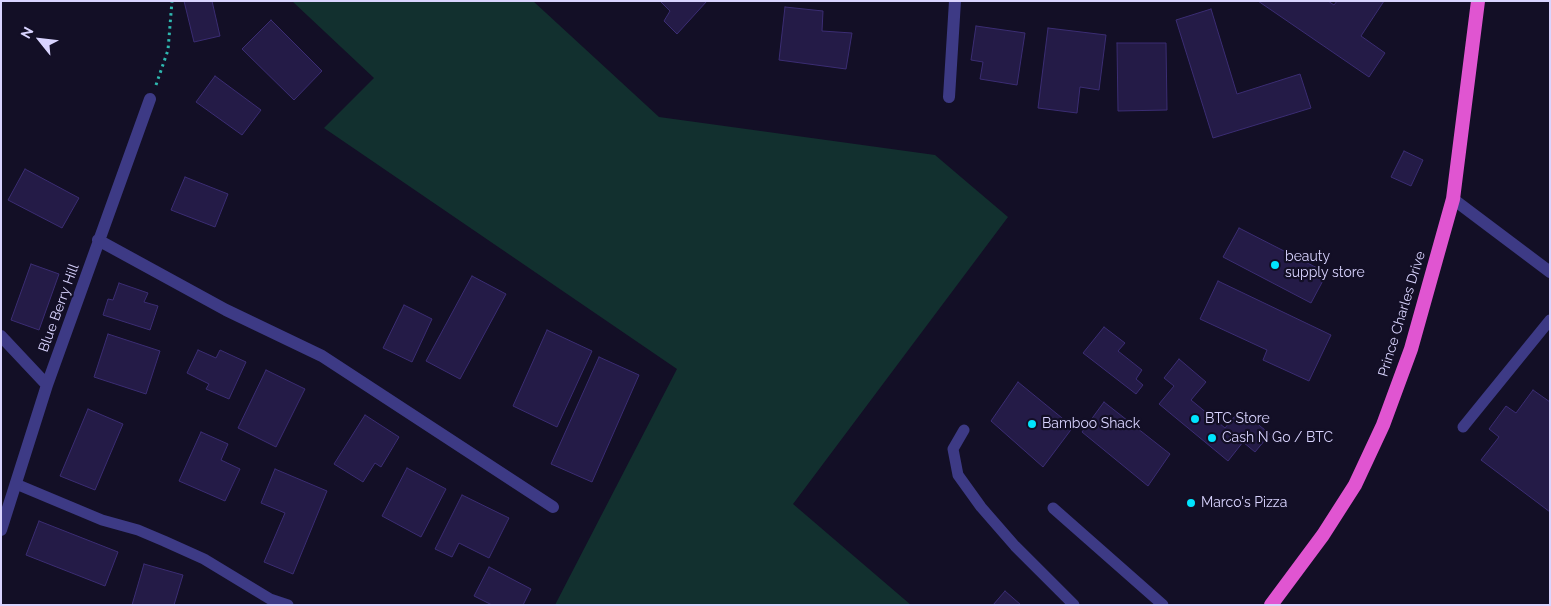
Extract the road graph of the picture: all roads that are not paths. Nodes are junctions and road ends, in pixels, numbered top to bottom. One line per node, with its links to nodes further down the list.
1 (955, 1): 3 (street)
2 (1478, 1): 5 (highway, Prince Charles Drive)
3 (949, 97)
4 (150, 99): 6 (street, Blue Berry Hill)
5 (1453, 199): 7 (street); 20 (highway, Prince Charles Drive)
6 (98, 240): 10 (street, Blue Berry Hill); 14 (street)
7 (1550, 272)
8 (1550, 320): 11 (lane)
9 (1, 336): 10 (street)
10 (47, 385): 13 (street, Blue Berry Hill)
11 (1463, 427)
12 (964, 430): 18 (lane)
13 (16, 484): 16 (street, Blue Berry Hill); 17 (lane)
14 (553, 507)
15 (1053, 508): 19 (lane)
16 (1, 530)
17 (288, 605)
18 (1074, 605)
19 (1163, 605)
20 (1271, 605)

